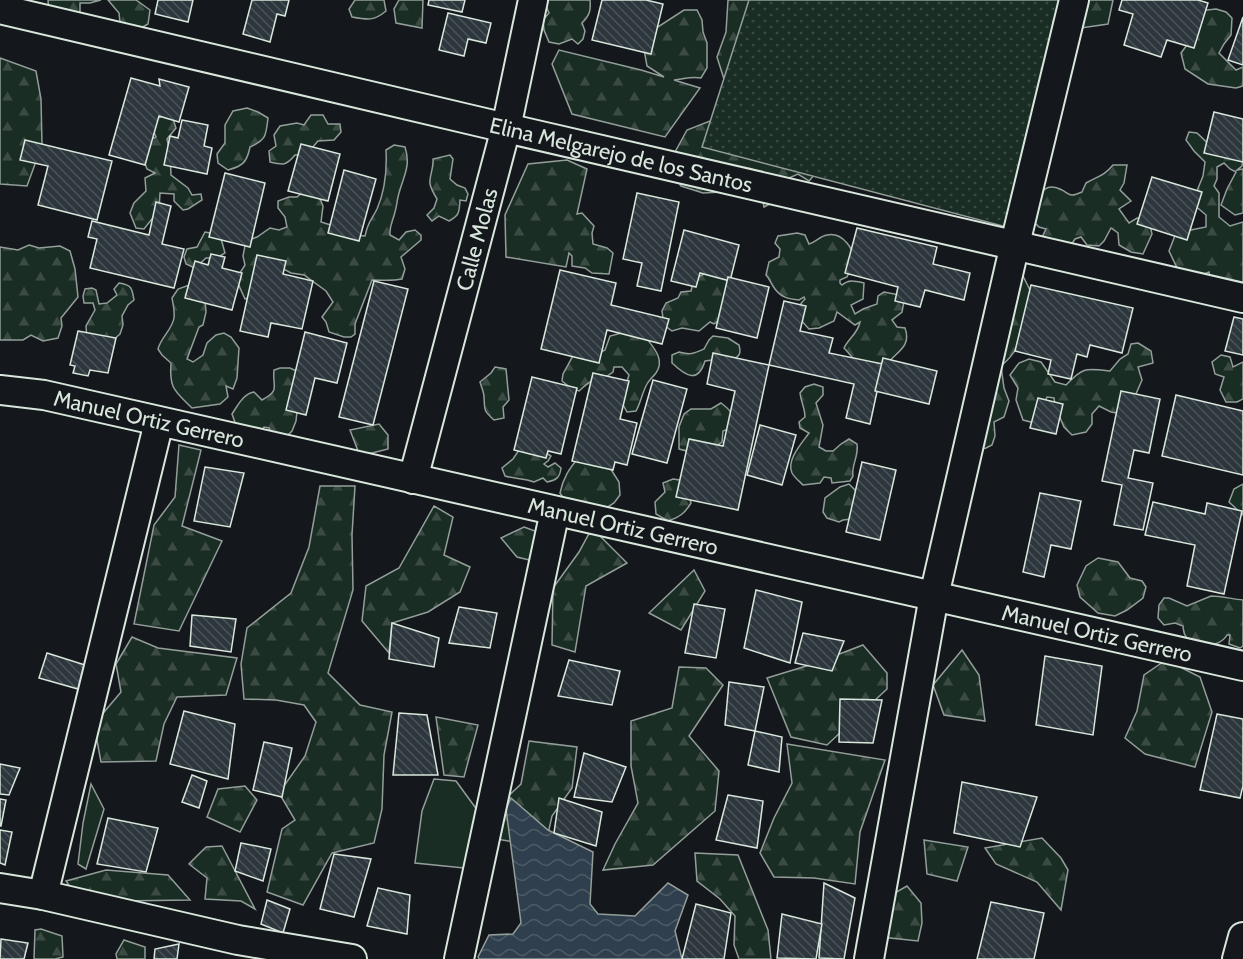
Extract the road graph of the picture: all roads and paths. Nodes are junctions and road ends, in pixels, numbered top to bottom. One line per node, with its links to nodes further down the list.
1 (533, 0): 4 (street, Calle Molas)
2 (1074, 0): 5 (street)
3 (0, 9): 4 (street, Elina Melgarejo de los Santos)
4 (506, 128): 5 (street, Elina Melgarejo de los Santos); 9 (street, Calle Molas)
5 (1014, 244): 6 (street, Elina Melgarejo de los Santos); 11 (street)
6 (1243, 297)
7 (0, 390): 8 (street, Manuel Ortiz Gerrero)
8 (159, 422): 9 (street, Manuel Ortiz Gerrero); 14 (street)
9 (413, 479): 10 (street, Manuel Ortiz Gerrero)
10 (555, 511): 11 (street, Manuel Ortiz Gerrero); 18 (street)
11 (934, 596): 12 (street, Manuel Ortiz Gerrero); 19 (street)
12 (1243, 666)
13 (0, 888): 14 (street)
14 (43, 895): 16 (street)
15 (1243, 937): 20 (street)
16 (235, 950): 17 (street)
17 (352, 959)
18 (459, 959)
19 (869, 959)
20 (1237, 959)

